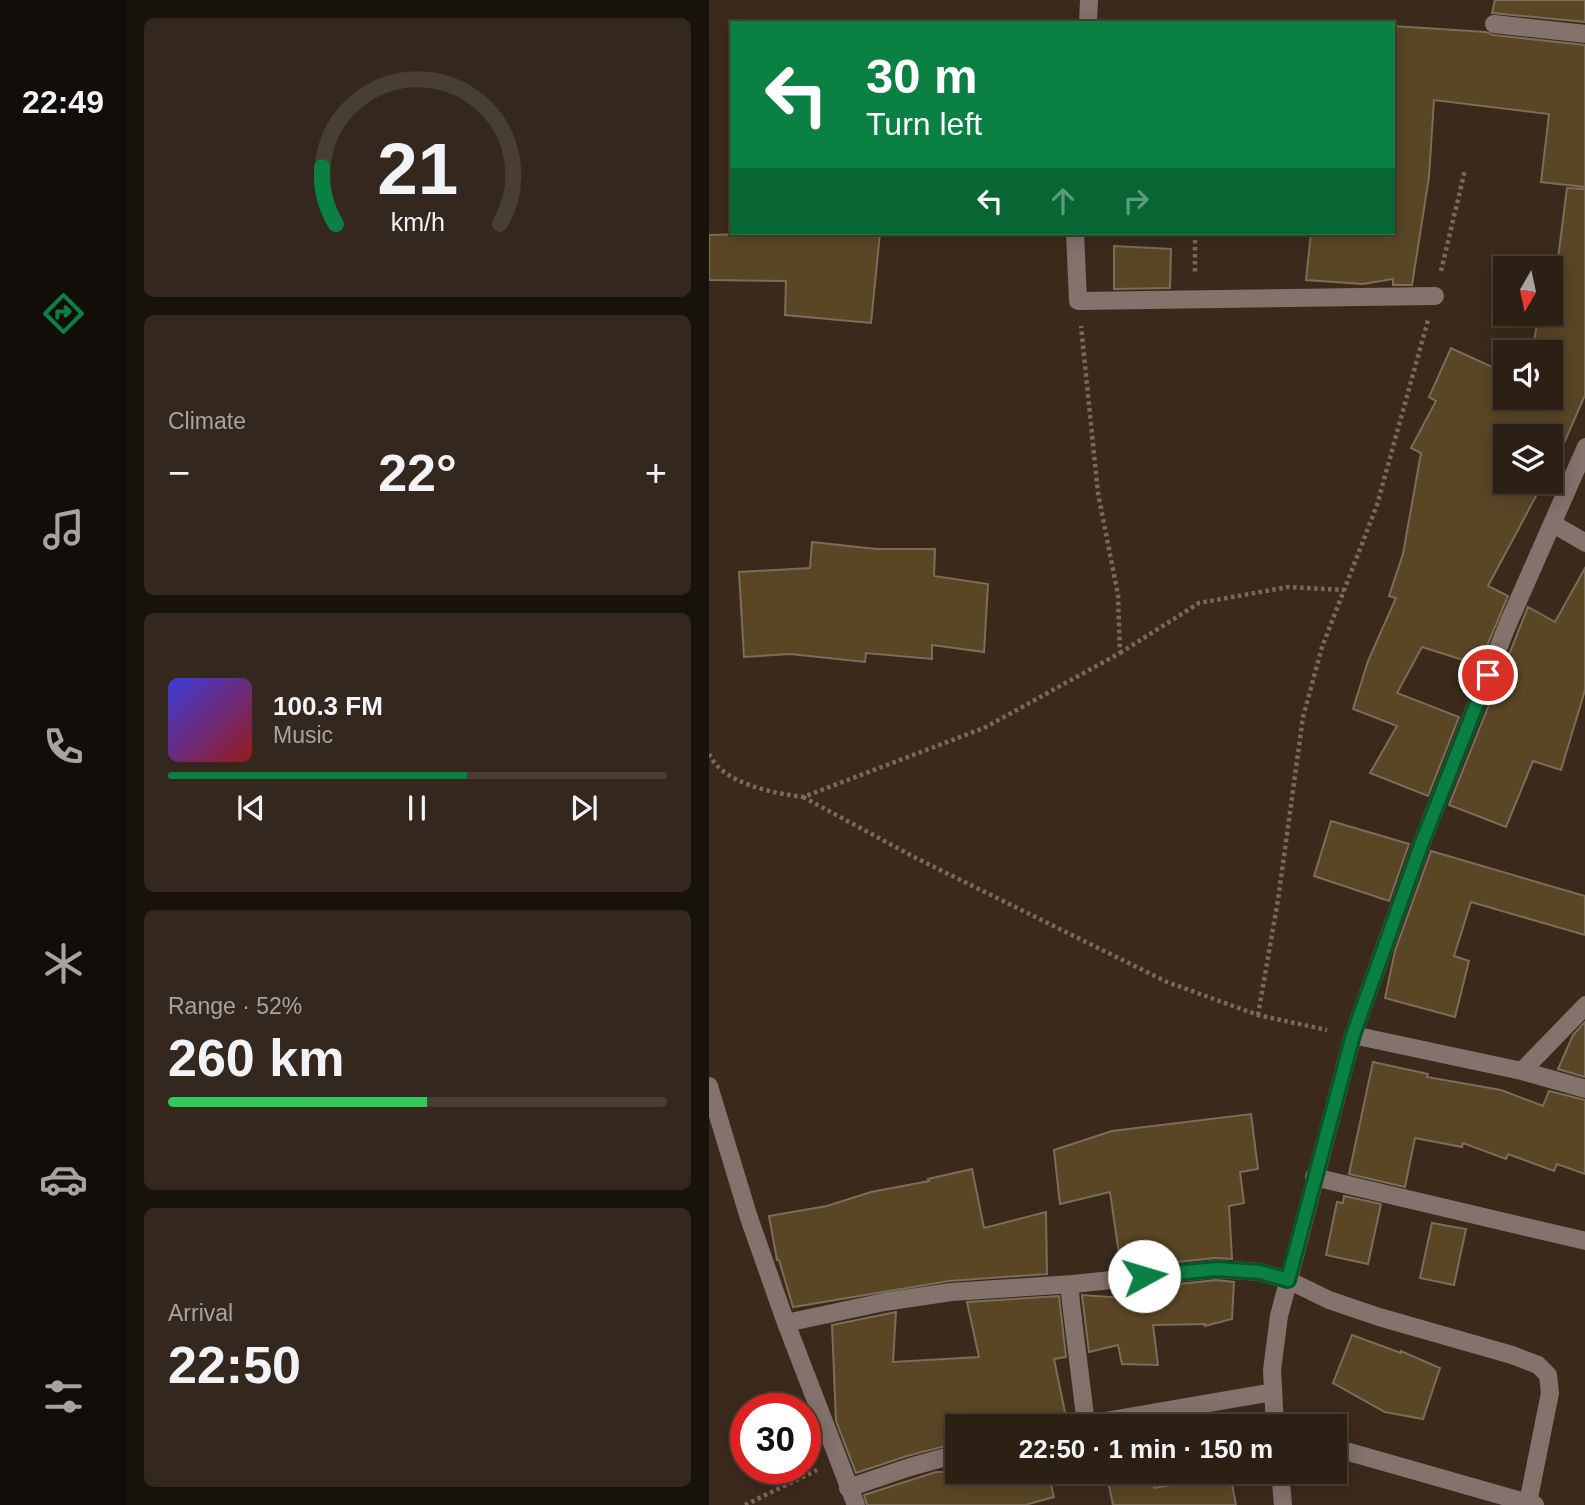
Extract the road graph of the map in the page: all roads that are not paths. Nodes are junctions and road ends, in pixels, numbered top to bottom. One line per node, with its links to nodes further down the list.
1 (1089, 0): 2 (street)
2 (1088, 21)
3 (1494, 24): 4 (street)
4 (1585, 34)
5 (1075, 235): 6 (street)
6 (1435, 296)
7 (1585, 447): 8 (street)
8 (1553, 524): 9 (street); 11 (street)
9 (1585, 543)
10 (1585, 1005): 12 (street)
11 (1353, 1035): 12 (street); 15 (street)
12 (1522, 1071): 14 (street)
13 (709, 1086): 19 (street)
14 (1585, 1089)
15 (1314, 1177): 16 (street); 17 (street)
16 (1585, 1241)
17 (1288, 1280): 18 (street); 20 (street); 28 (street)
18 (1073, 1284): 19 (street); 21 (street)
19 (786, 1323): 27 (street)
20 (1273, 1392): 22 (street); 23 (street)
21 (1080, 1414)
22 (1145, 1414)
23 (1274, 1414)
24 (1347, 1451): 28 (street)
25 (945, 1457): 27 (street)
26 (1281, 1484): 30 (street)
27 (848, 1488): 29 (street)
28 (1531, 1504)
29 (856, 1505)
30 (1283, 1505)

